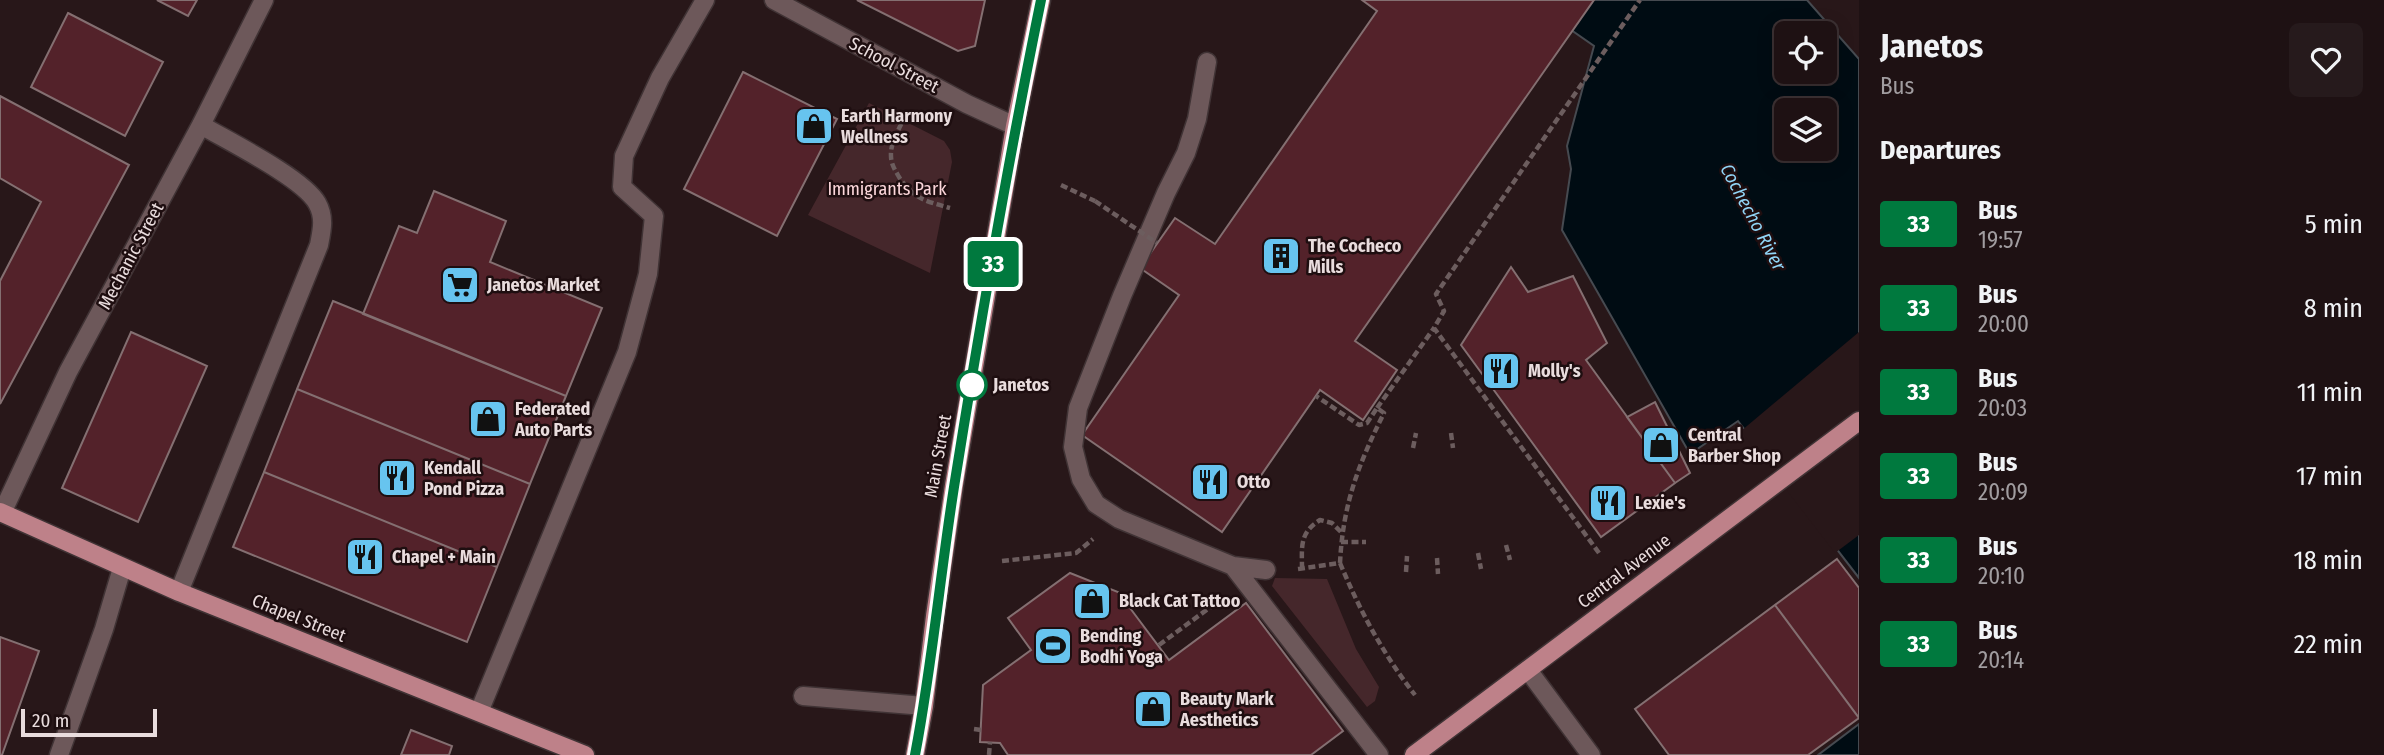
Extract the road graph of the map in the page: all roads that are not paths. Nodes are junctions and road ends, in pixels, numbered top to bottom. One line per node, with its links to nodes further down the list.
1 (264, 0): 6 (street, Mechanic Street)
2 (705, 0): 17 (street)
3 (774, 0): 7 (street, School Street)
4 (1041, 0): 7 (main road, Main Street)
5 (1207, 62): 10 (street)
6 (201, 125): 9 (street, Mechanic Street); 13 (street)
7 (1015, 126): 16 (main road, Main Street)
8 (1859, 421): 14 (main road, Central Avenue)
9 (1, 513): 11 (main road, Chapel Street)
10 (1233, 566): 12 (street); 21 (street)
11 (122, 568): 13 (main road, Chapel Street); 18 (street)
12 (1266, 570)
13 (179, 592): 17 (main road, Chapel Street)
14 (1528, 670): 22 (main road, Central Avenue); 23 (street)
15 (803, 696): 16 (street)
16 (924, 706): 20 (main road, Main Street)
17 (479, 712): 19 (main road, Chapel Street)
18 (59, 755)
19 (585, 755)
20 (915, 755)
21 (1379, 755)
22 (1414, 755)
23 (1591, 755)

